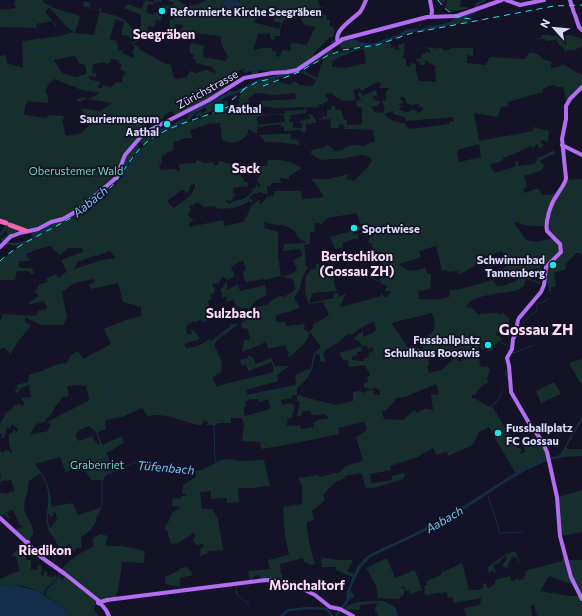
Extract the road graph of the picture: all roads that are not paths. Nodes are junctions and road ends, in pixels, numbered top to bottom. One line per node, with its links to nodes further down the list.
1 (366, 0): 9 (main road)
2 (430, 0): 7 (main road)
3 (502, 0): 7 (main road)
4 (507, 0): 5 (main road)
5 (543, 0)
6 (570, 1): 8 (main road)
7 (426, 19): 9 (main road)
8 (582, 30)
9 (337, 40): 13 (main road, Zürichstrasse)
10 (582, 87): 11 (main road)
11 (562, 145): 12 (main road); 16 (main road)
12 (582, 155)
13 (14, 227): 14 (main road, Zürichstrasse)
14 (0, 247)
15 (0, 518): 17 (main road)
16 (582, 599)
17 (100, 603): 18 (main road); 19 (main road)
18 (109, 616)
19 (353, 616)

